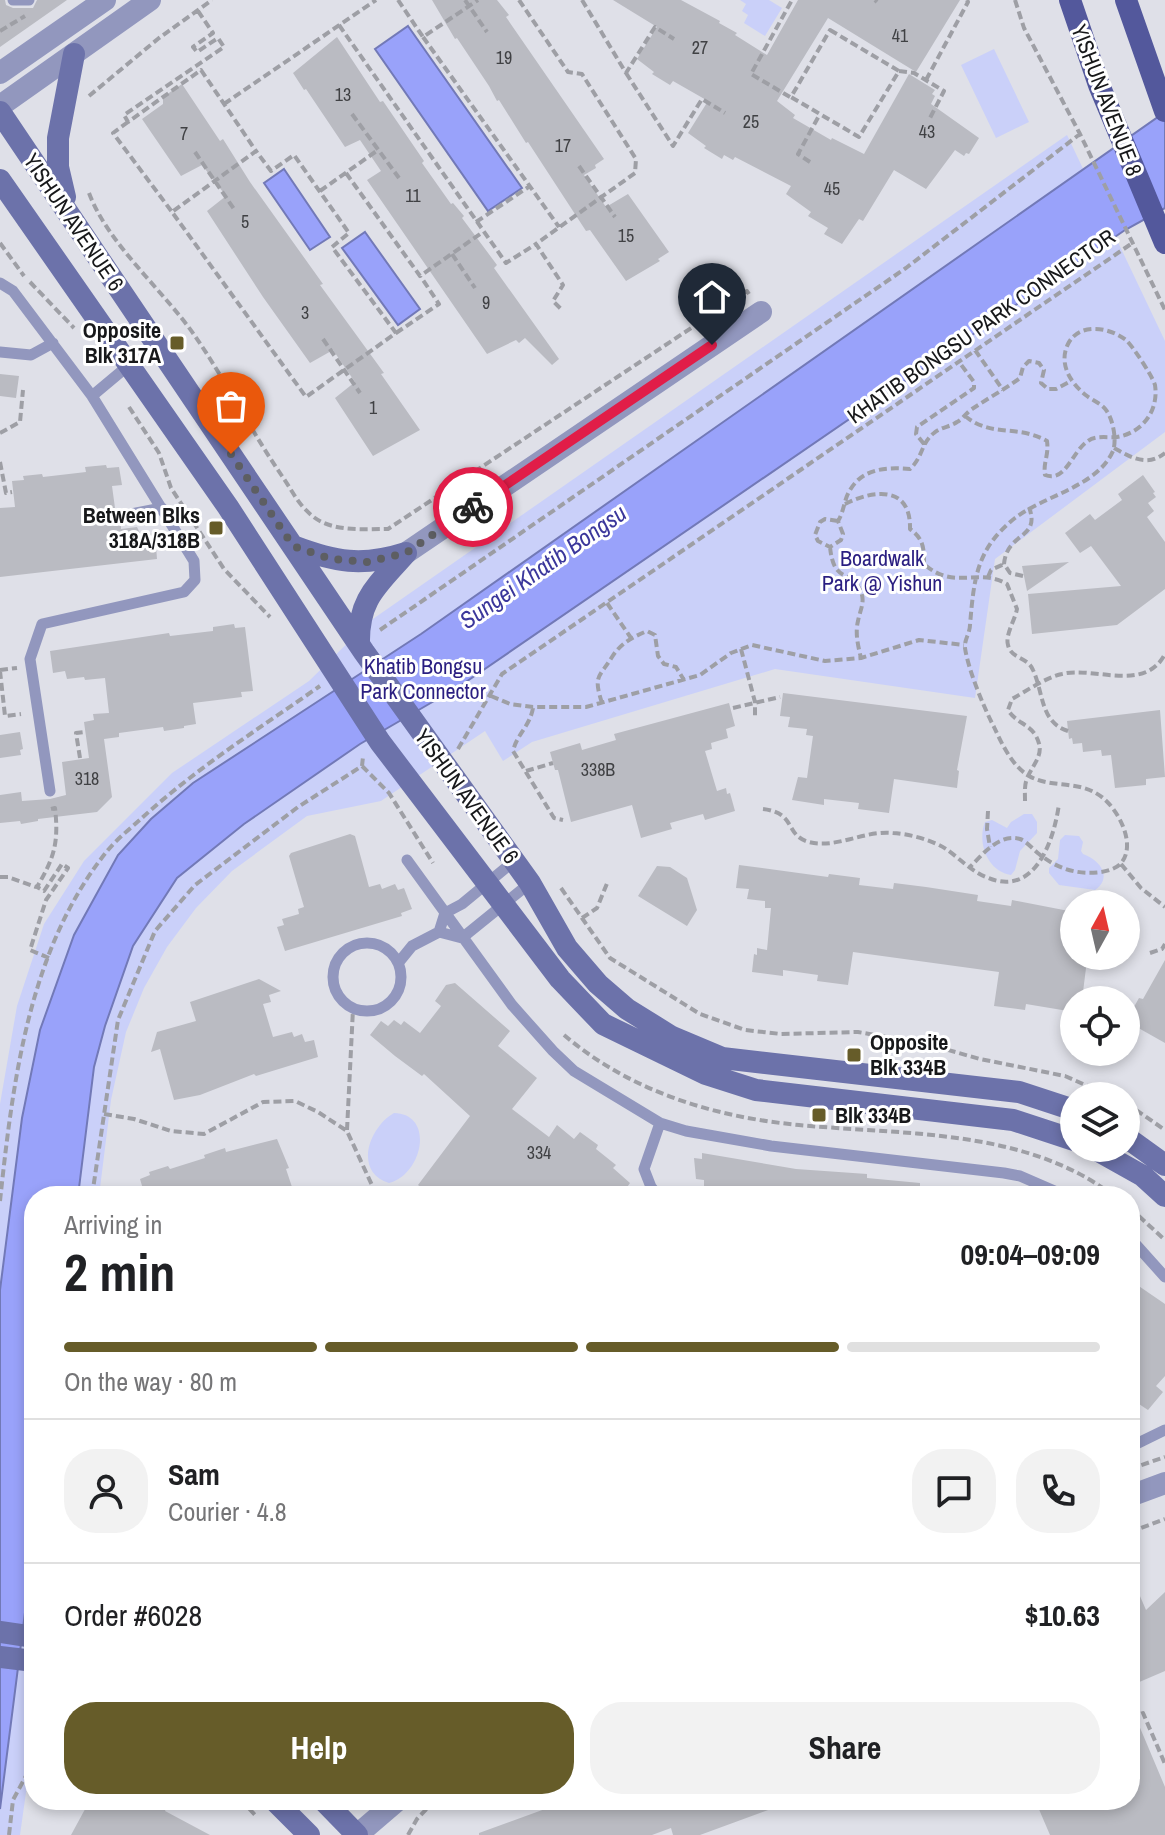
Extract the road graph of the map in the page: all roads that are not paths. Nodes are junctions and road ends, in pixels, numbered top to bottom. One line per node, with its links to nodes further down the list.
1 (13, 0): 2 (lane)
2 (29, 0)
3 (105, 0): 8 (street)
4 (150, 0): 7 (street)
5 (1070, 0): 16 (main road, YISHUN AVENUE 8)
6 (1126, 0): 10 (main road)
7 (74, 54): 9 (street); 14 (main road)
8 (0, 73)
9 (0, 106)
10 (1165, 111)
11 (0, 112): 14 (main road, YISHUN AVENUE 6)
12 (0, 180): 15 (main road, YISHUN AVENUE 6)
13 (0, 210): 15 (main road)
14 (68, 210): 25 (main road, YISHUN AVENUE 6)
15 (40, 240): 21 (main road, YISHUN AVENUE 6)
16 (1164, 241)
17 (0, 283): 19 (lane)
18 (761, 312): 26 (street)
19 (53, 343): 20 (lane); 22 (lane)
20 (0, 352)
21 (129, 365): 22 (lane); 31 (main road, YISHUN AVENUE 6)
22 (92, 396): 23 (lane)
23 (162, 508): 24 (lane); 28 (lane)
24 (110, 518)
25 (293, 546): 26 (main road); 27 (main road, YISHUN AVENUE 6)
26 (406, 553): 27 (main road)
27 (361, 648): 30 (main road, YISHUN AVENUE 6)
28 (50, 791)
29 (407, 860): 34 (lane)
30 (514, 861): 31 (lane); 32 (main road, YISHUN AVENUE 6)
31 (487, 883): 33 (main road, YISHUN AVENUE 6); 34 (lane)
32 (530, 883): 33 (lane); 40 (main road, YISHUN AVENUE 6)
33 (504, 906): 36 (lane); 41 (main road, YISHUN AVENUE 6)
34 (445, 913): 35 (lane); 36 (lane)
35 (439, 932): 36 (lane); 37 (lane)
36 (462, 938): 43 (lane)
37 (412, 946): 38 (lane); 39 (lane)
38 (386, 949): 39 (lane); 39 (lane)
39 (399, 962)
40 (598, 984): 41 (lane); 42 (main road, YISHUN AVENUE 6)
41 (577, 998): 44 (main road, YISHUN AVENUE 6)
42 (1060, 1105)
43 (660, 1123): 48 (lane); 49 (lane)
44 (1060, 1135)
45 (1140, 1147): 47 (main road)
46 (1118, 1162): 50 (main road)
47 (1165, 1165)
48 (651, 1186)
49 (1043, 1186)
50 (1165, 1196)
51 (1140, 1249): 52 (lane)
52 (1165, 1277)
53 (1165, 1430): 54 (lane)
54 (1140, 1442)
55 (1165, 1483): 56 (street)
56 (1140, 1492)
57 (0, 1632): 58 (main road)
58 (24, 1636)
59 (0, 1657): 60 (main road)
60 (24, 1660)
61 (284, 1810): 64 (main road)
62 (333, 1810): 65 (main road)
63 (386, 1810): 65 (street)
64 (309, 1835)
65 (357, 1835)

